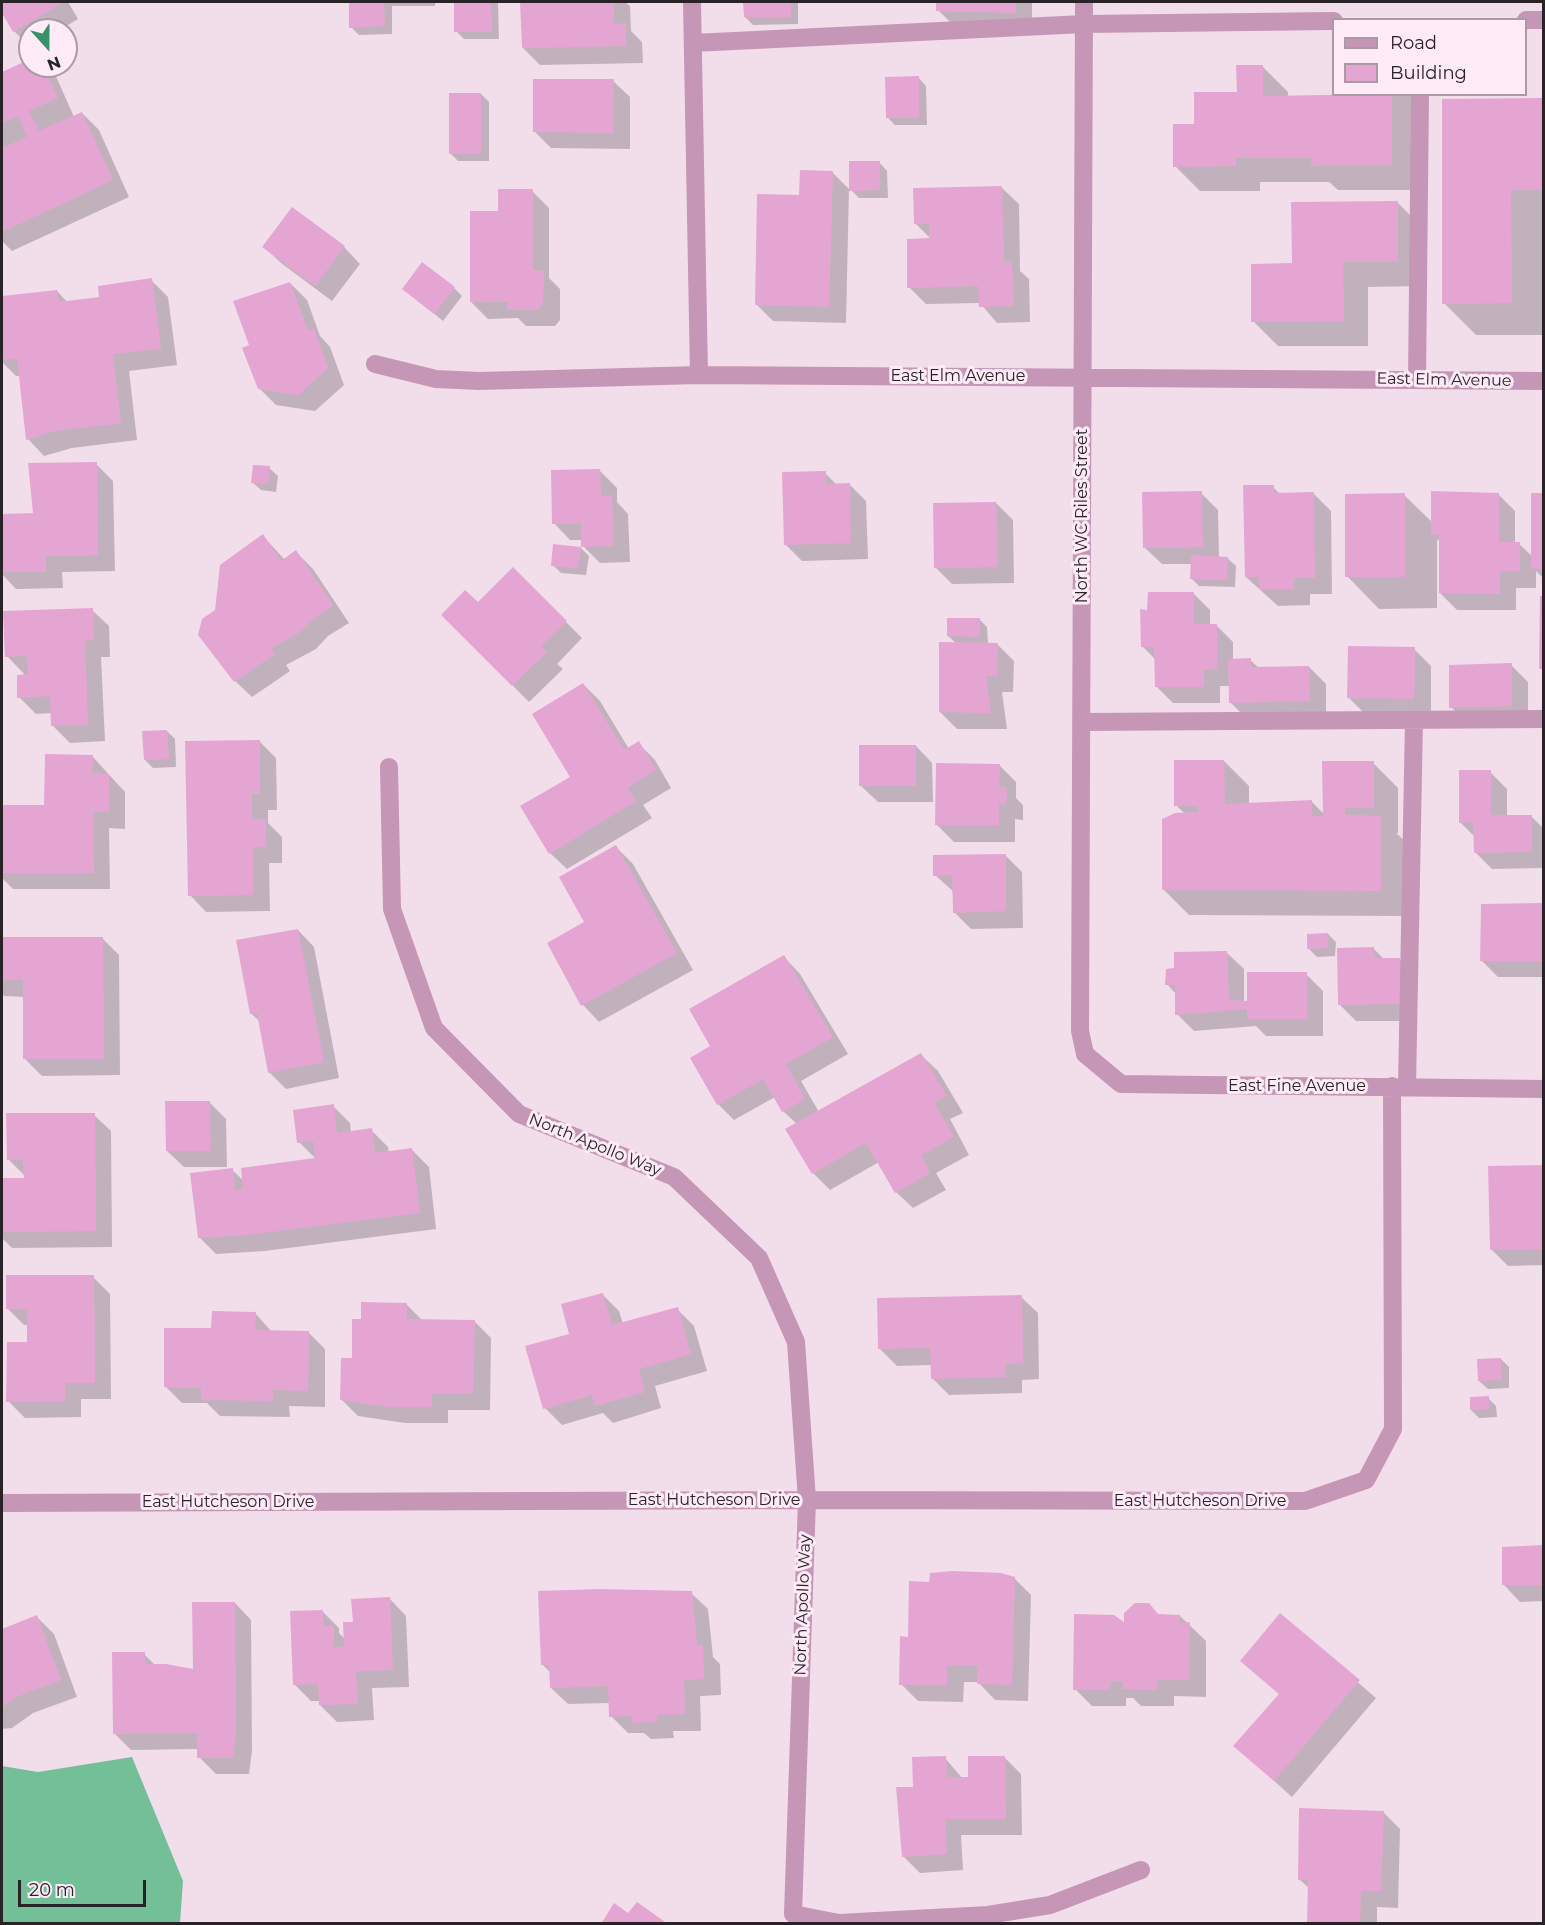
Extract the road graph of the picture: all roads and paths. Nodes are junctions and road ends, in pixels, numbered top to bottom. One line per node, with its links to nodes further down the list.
1 (692, 2): 7 (street)
2 (1084, 2): 6 (street, North WC Riles Street)
3 (1527, 20): 4 (street)
4 (1544, 20)
5 (1332, 21): 6 (street)
6 (1084, 24): 7 (street); 11 (street, North WC Riles Street)
7 (693, 43): 10 (street)
8 (1420, 96): 12 (street)
9 (375, 364): 10 (street, East Elm Avenue)
10 (699, 375): 11 (street, East Elm Avenue)
11 (1083, 377): 12 (street, East Elm Avenue); 16 (street, North WC Riles Street)
12 (1417, 380): 13 (street, East Elm Avenue)
13 (1544, 381)
14 (1544, 718): 15 (street)
15 (1414, 720): 16 (street); 19 (street)
16 (1081, 722): 18 (street, North WC Riles Street)
17 (389, 767): 21 (street, North Apollo Way)
18 (1080, 1031): 19 (street, East Fine Avenue)
19 (1399, 1086): 20 (street, East Fine Avenue); 21 (street, East Hutcheson Drive)
20 (1544, 1089)
21 (807, 1500): 22 (street, East Hutcheson Drive); 23 (street, North Apollo Way)
22 (2, 1503)
23 (1141, 1870)

